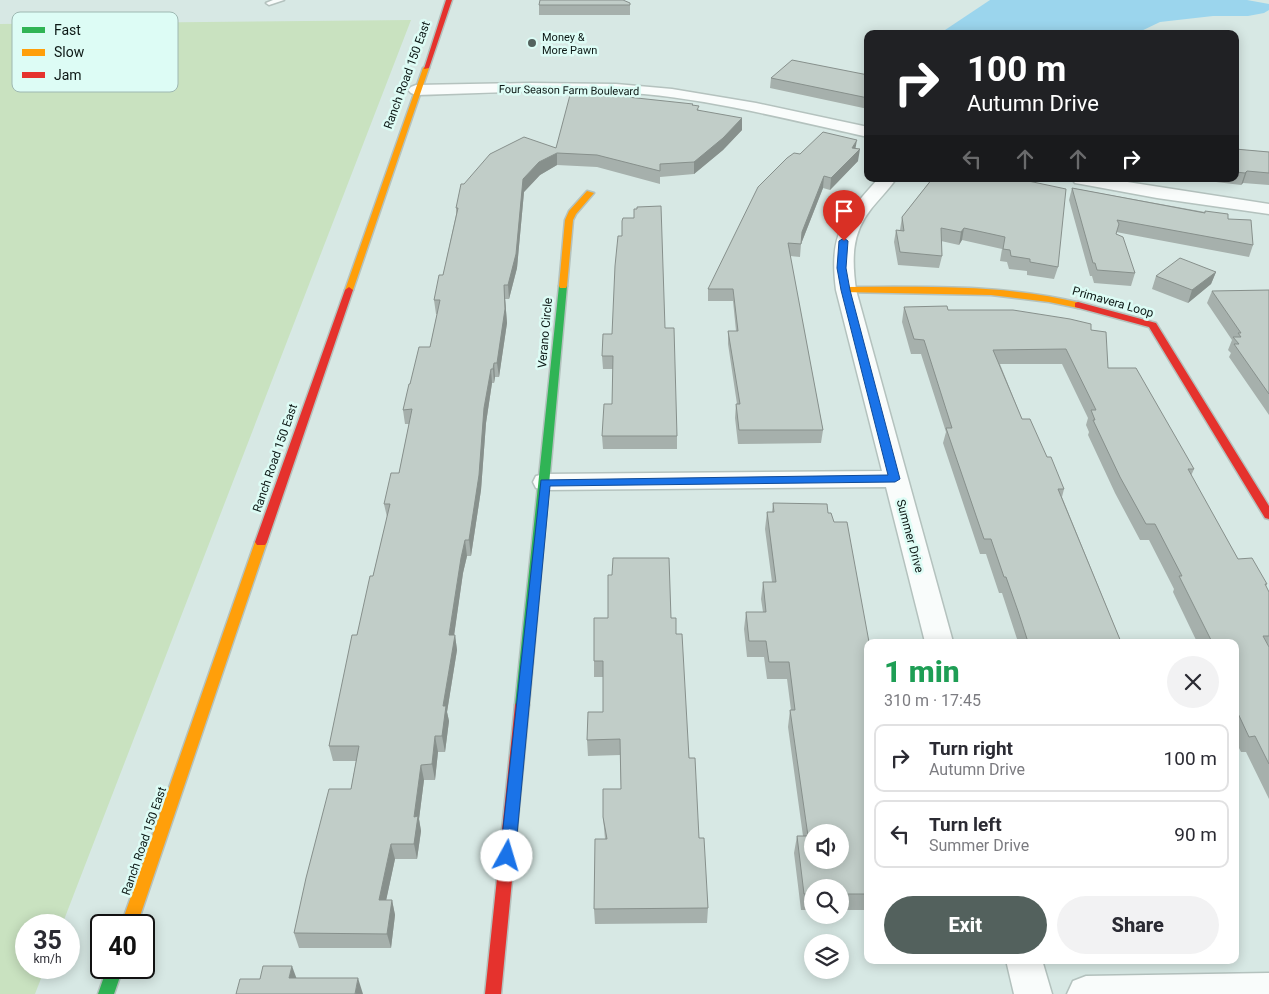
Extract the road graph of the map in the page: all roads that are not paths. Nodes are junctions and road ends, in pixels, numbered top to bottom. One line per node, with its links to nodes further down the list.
1 (281, 0): 3 (lane)
2 (449, 0): 4 (main road, Ranch Road 150 East)
3 (269, 3)
4 (416, 90): 5 (street, Four Season Farm Boulevard); 15 (main road, Ranch Road 150 East)
5 (864, 131)
6 (884, 182): 10 (street, Summer Drive)
7 (1097, 182): 9 (street)
8 (590, 193): 12 (main road, Verano Circle)
9 (1269, 208)
10 (846, 290): 11 (street, Summer Drive); 13 (main road, Primavera Loop)
11 (895, 479): 12 (street); 14 (street, Summer Drive)
12 (545, 482): 20 (main road, Verano Circle)
13 (1269, 516)
14 (938, 639)
15 (133, 914)
16 (1025, 964): 21 (street)
17 (111, 979): 19 (main road)
18 (1269, 991): 22 (street)
19 (106, 994)
20 (494, 994)
21 (1033, 994)
22 (1086, 994)

